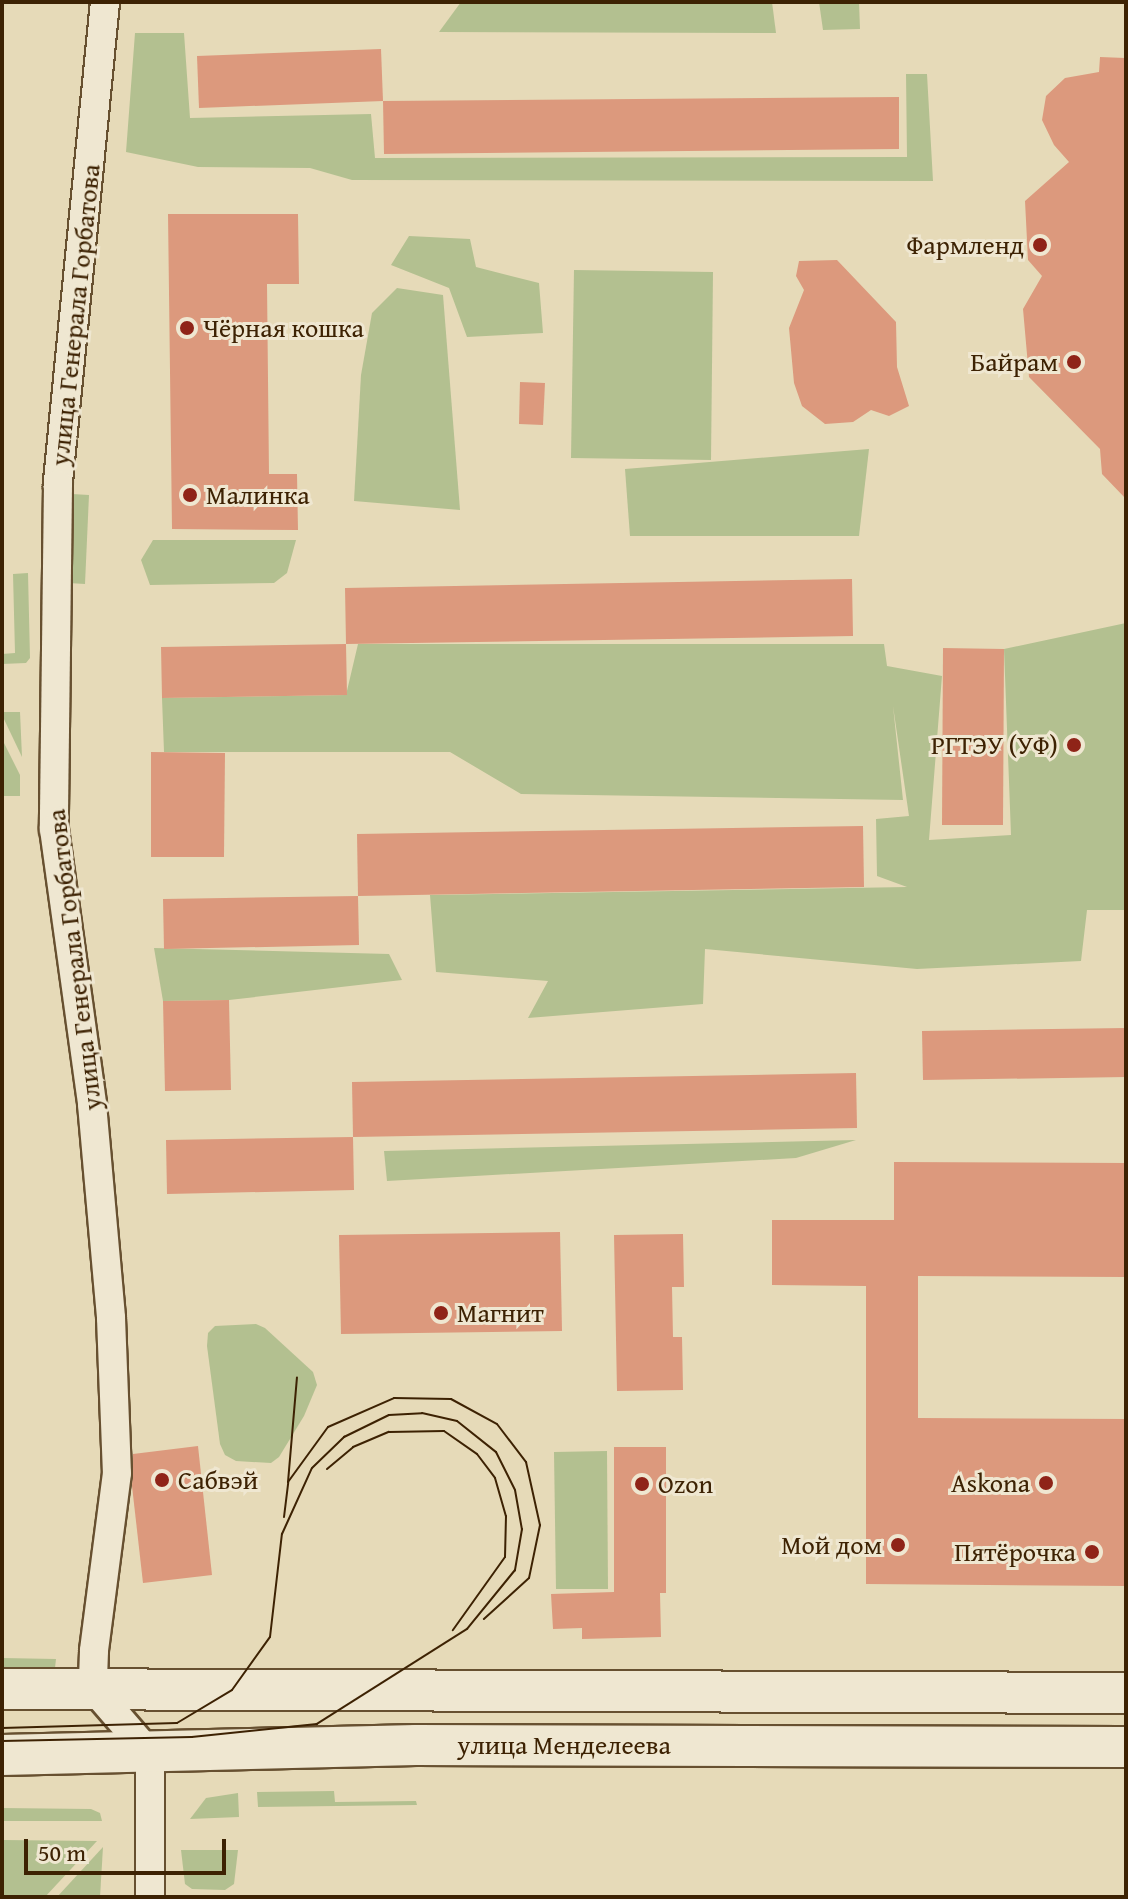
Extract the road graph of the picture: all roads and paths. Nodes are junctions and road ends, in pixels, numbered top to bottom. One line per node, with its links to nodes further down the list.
1 (105, 2): 2 (street, улица Генерала Горбатова)
2 (93, 1688): 3 (main road, улица Менделеева); 4 (main road, улица Менделеева); 6 (street)
3 (2, 1689)
4 (1126, 1693)
5 (1126, 1747): 6 (main road, улица Менделеева)
6 (150, 1754): 7 (main road, улица Менделеева); 8 (street)
7 (2, 1755)
8 (150, 1897)

